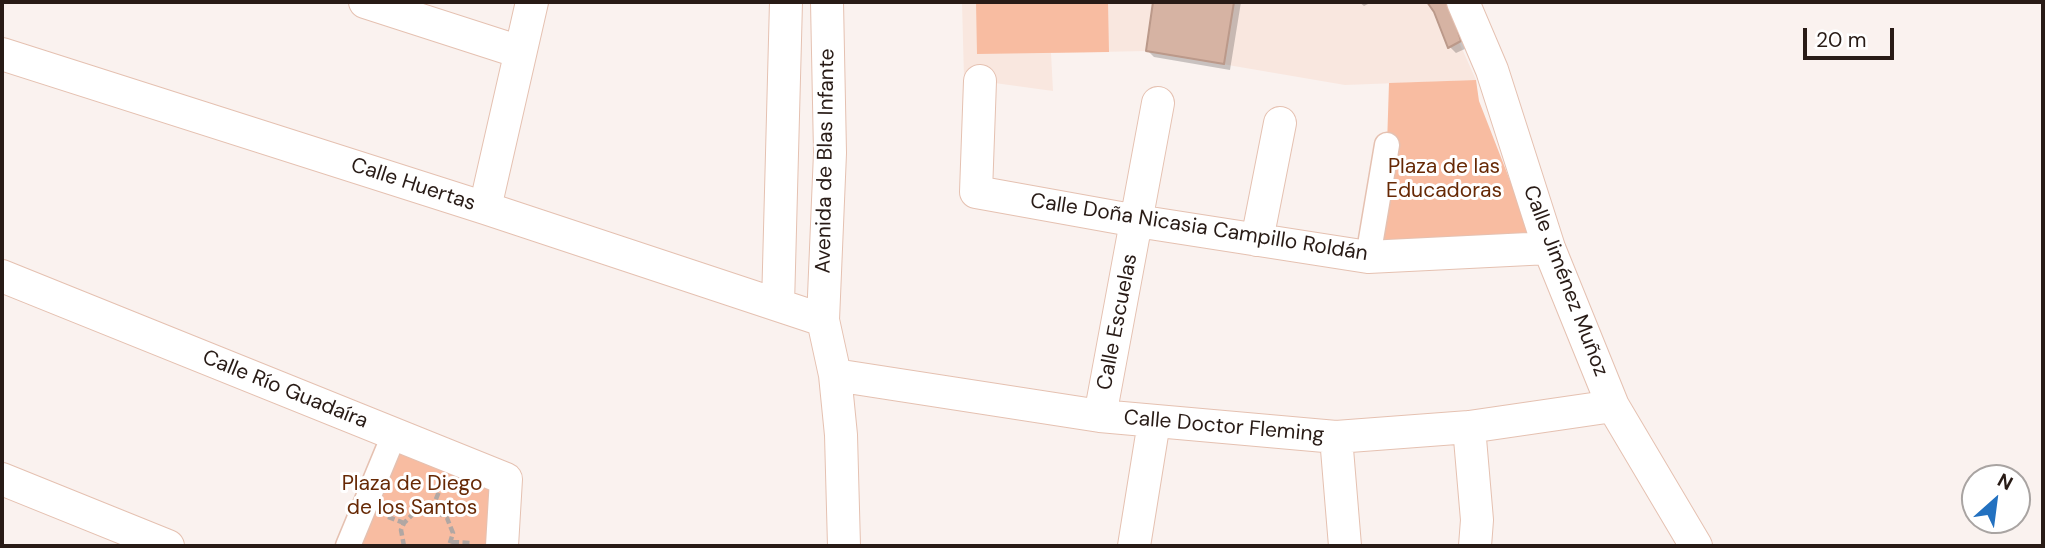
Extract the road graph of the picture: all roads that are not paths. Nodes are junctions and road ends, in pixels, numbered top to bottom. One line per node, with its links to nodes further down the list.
1 (365, 2): 6 (street)
2 (532, 2): 6 (street)
3 (786, 2): 18 (street, Avenida de Blas Infante)
4 (827, 2): 19 (street, Avenida de Blas Infante)
5 (1463, 2): 15 (street, Calle Jiménez Muñoz)
6 (520, 52): 12 (street)
7 (2, 54): 12 (street, Calle Huertas)
8 (980, 81): 13 (street, Calle Doña Nicasia Campillo Roldán)
9 (1158, 103): 13 (street, Calle Escuelas)
10 (1280, 123): 14 (street)
11 (1387, 145): 16 (street)
12 (485, 208): 18 (street, Calle Huertas)
13 (1137, 221): 14 (street, Calle Doña Nicasia Campillo Roldán); 22 (street, Calle Escuelas)
14 (1256, 240): 16 (street, Calle Doña Nicasia Campillo Roldán)
15 (1549, 248): 16 (street, Calle Doña Nicasia Campillo Roldán); 21 (street, Calle Jiménez Muñoz)
16 (1368, 257)
17 (2, 276): 25 (street, Calle Río Guadaíra)
18 (778, 305): 19 (street, Calle Huertas)
19 (823, 320): 20 (street, Avenida de Blas Infante)
20 (835, 375): 22 (street, Calle Doctor Fleming); 31 (street, Avenida de Blas Infante)
21 (1614, 406): 24 (street, Calle Doctor Fleming); 35 (street, Calle Jiménez Muñoz)
22 (1100, 416): 23 (street, Calle Doctor Fleming)
23 (1154, 422): 26 (street, Calle Doctor Fleming); 32 (street)
24 (1469, 427): 26 (street, Calle Doctor Fleming); 34 (street)
25 (394, 435): 29 (street); 30 (street, Calle Río Guadaíra)
26 (1336, 437): 33 (street)
27 (2, 479): 28 (street)
28 (168, 546)
29 (348, 546)
30 (502, 546)
31 (845, 546)
32 (1134, 546)
33 (1345, 546)
34 (1475, 546)
35 (1696, 546)

